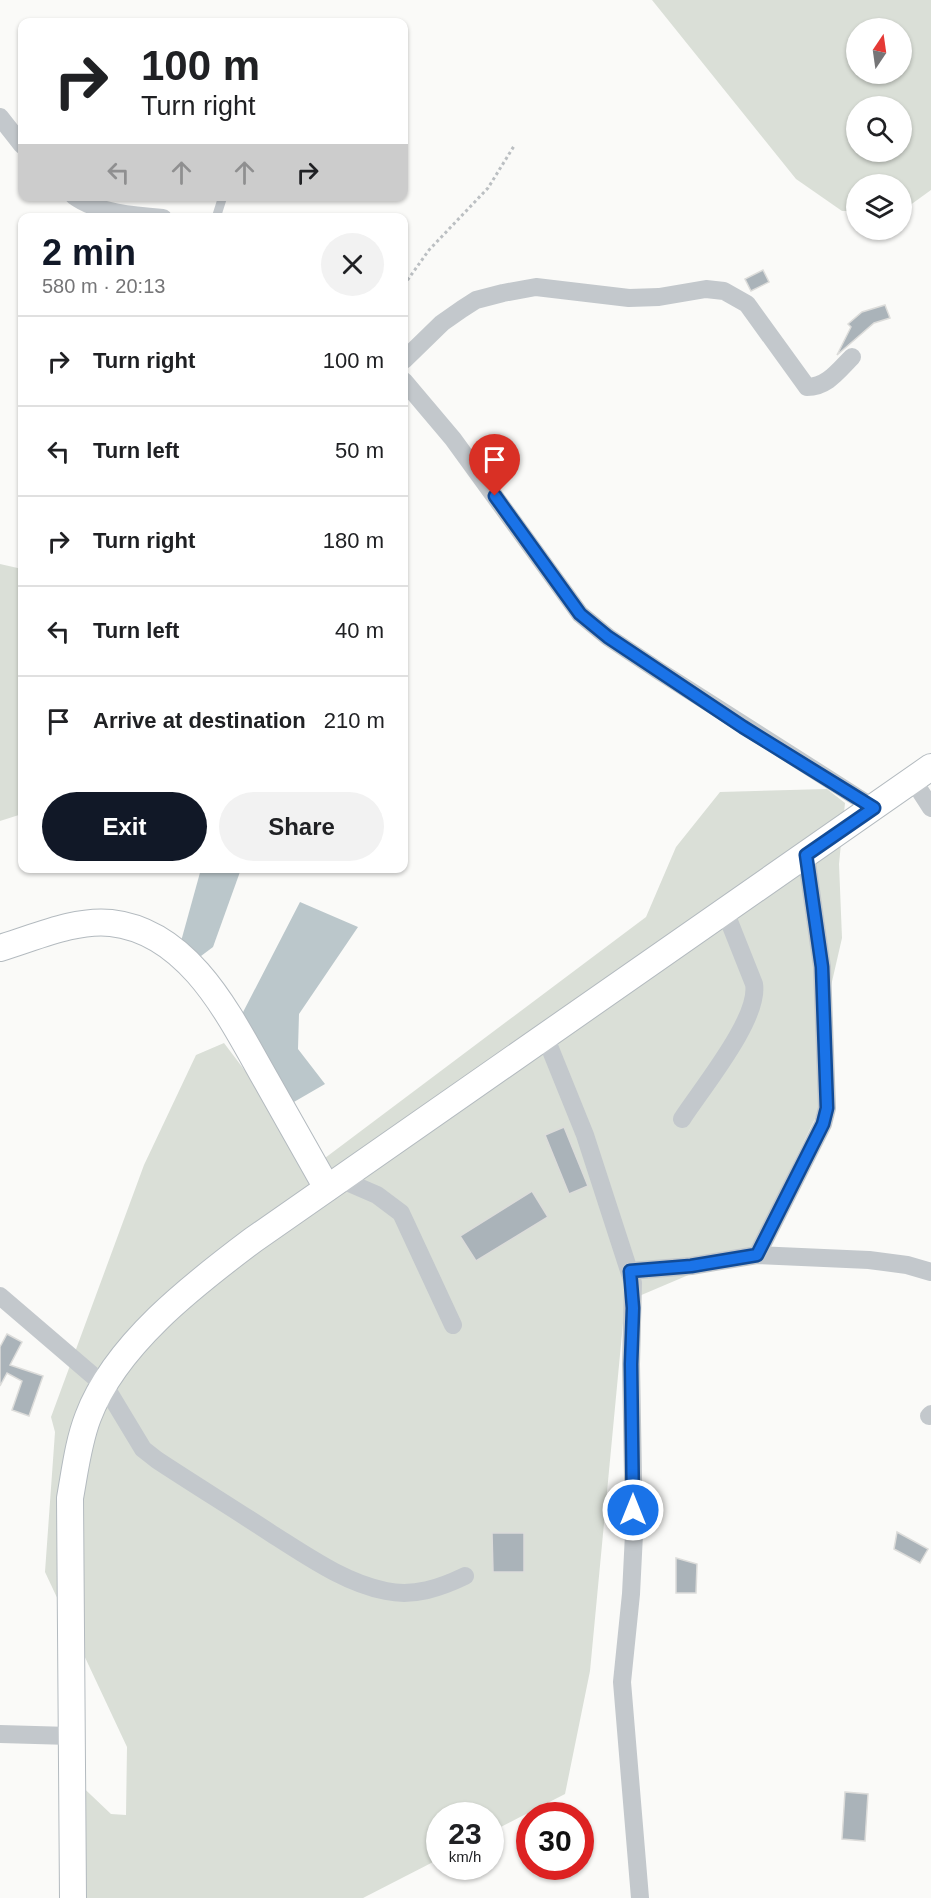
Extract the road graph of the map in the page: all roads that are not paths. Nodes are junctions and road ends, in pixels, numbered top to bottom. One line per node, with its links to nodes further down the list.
1 (0, 117): 2 (street)
2 (18, 140)
3 (86, 201): 4 (street)
4 (126, 213)
5 (408, 356): 6 (street)
6 (852, 357)
7 (408, 386): 9 (street)
8 (922, 774): 9 (street); 10 (street)
9 (874, 808): 11 (street)
10 (931, 808)
11 (806, 855): 12 (street); 17 (street)
12 (725, 911): 14 (street); 15 (street)
13 (0, 948): 16 (street)
14 (545, 1036): 16 (street); 18 (street)
15 (682, 1119)
16 (333, 1183): 21 (street); 22 (street)
17 (757, 1255): 18 (street); 19 (street)
18 (630, 1271): 27 (street)
19 (931, 1272)
20 (0, 1296): 22 (street)
21 (453, 1325)
22 (105, 1386): 23 (street); 25 (street)
23 (465, 1575)
24 (1, 1733): 25 (street)
25 (70, 1736): 26 (street)
26 (73, 1898)
27 (640, 1898)

